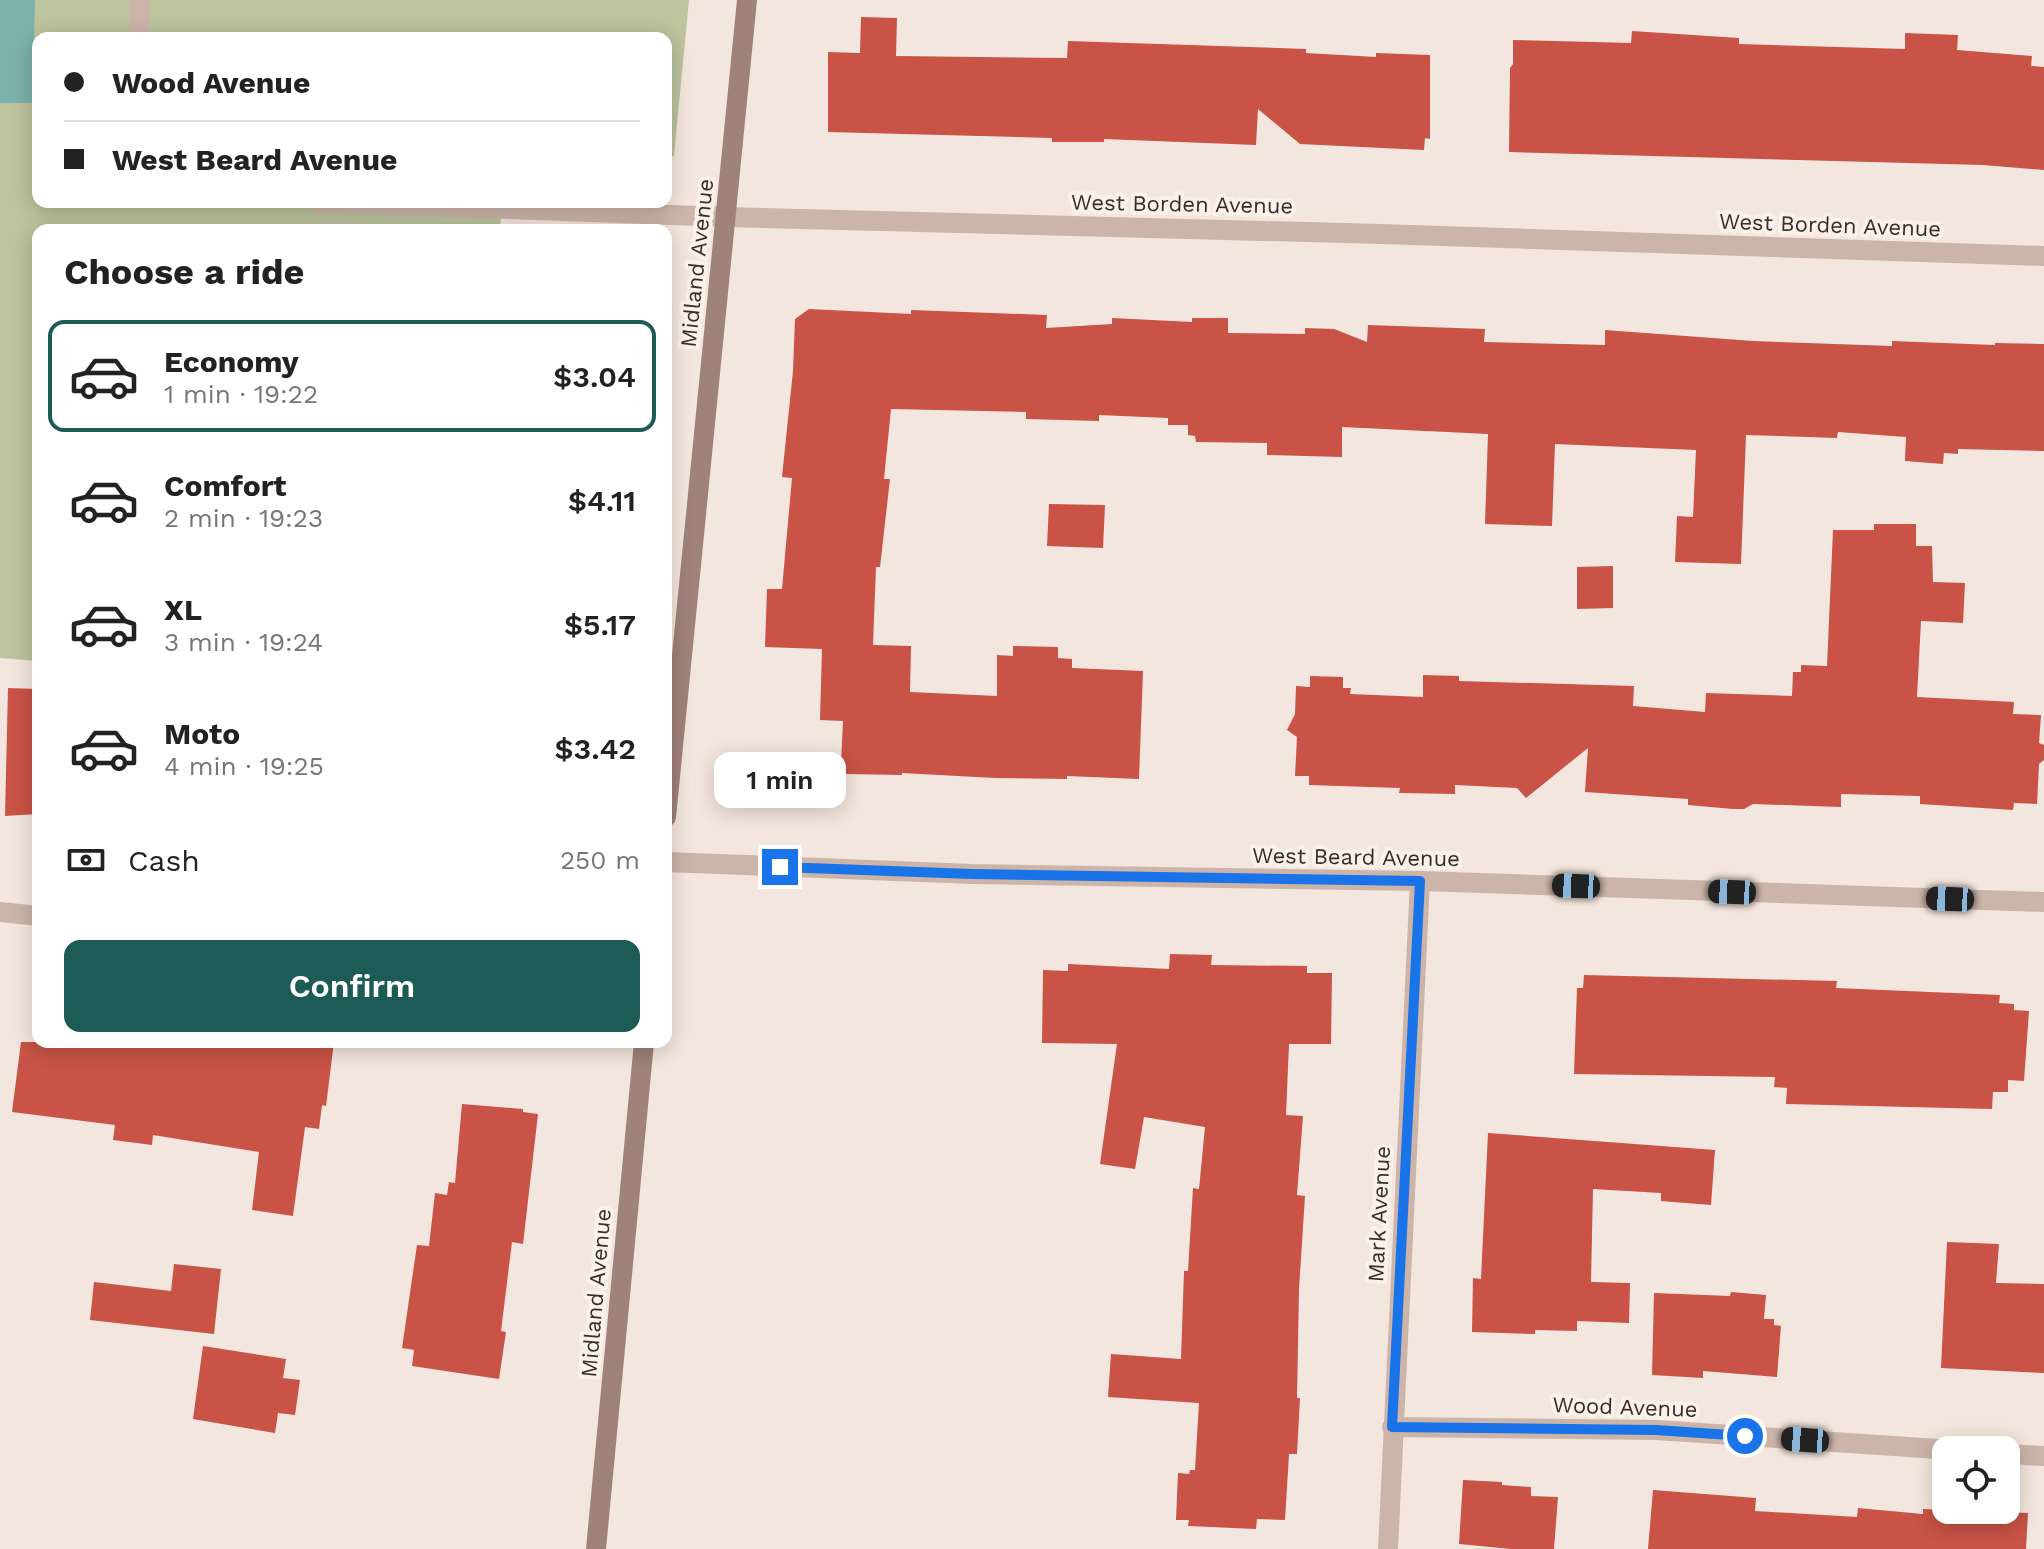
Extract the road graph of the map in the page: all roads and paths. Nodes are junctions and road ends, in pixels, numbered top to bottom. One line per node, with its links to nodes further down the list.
1 (140, 0): 3 (street)
2 (747, 0): 5 (street, Midland Avenue)
3 (139, 32)
4 (481, 208): 5 (street, West Borden Avenue)
5 (726, 217): 6 (street, West Borden Avenue); 7 (street, Midland Avenue)
6 (2044, 256)
7 (672, 757)
8 (672, 862): 9 (street, West Beard Avenue)
9 (1420, 881): 10 (street, West Beard Avenue); 14 (street, Mark Avenue)
10 (2044, 902)
11 (0, 912): 12 (street)
12 (32, 915)
13 (643, 1048): 18 (street, Midland Avenue)
14 (1392, 1427): 15 (street, Wood Avenue); 19 (street, Mark Avenue)
15 (1932, 1449)
16 (2020, 1455): 17 (street)
17 (2044, 1456)
18 (596, 1549)
19 (1388, 1549)

